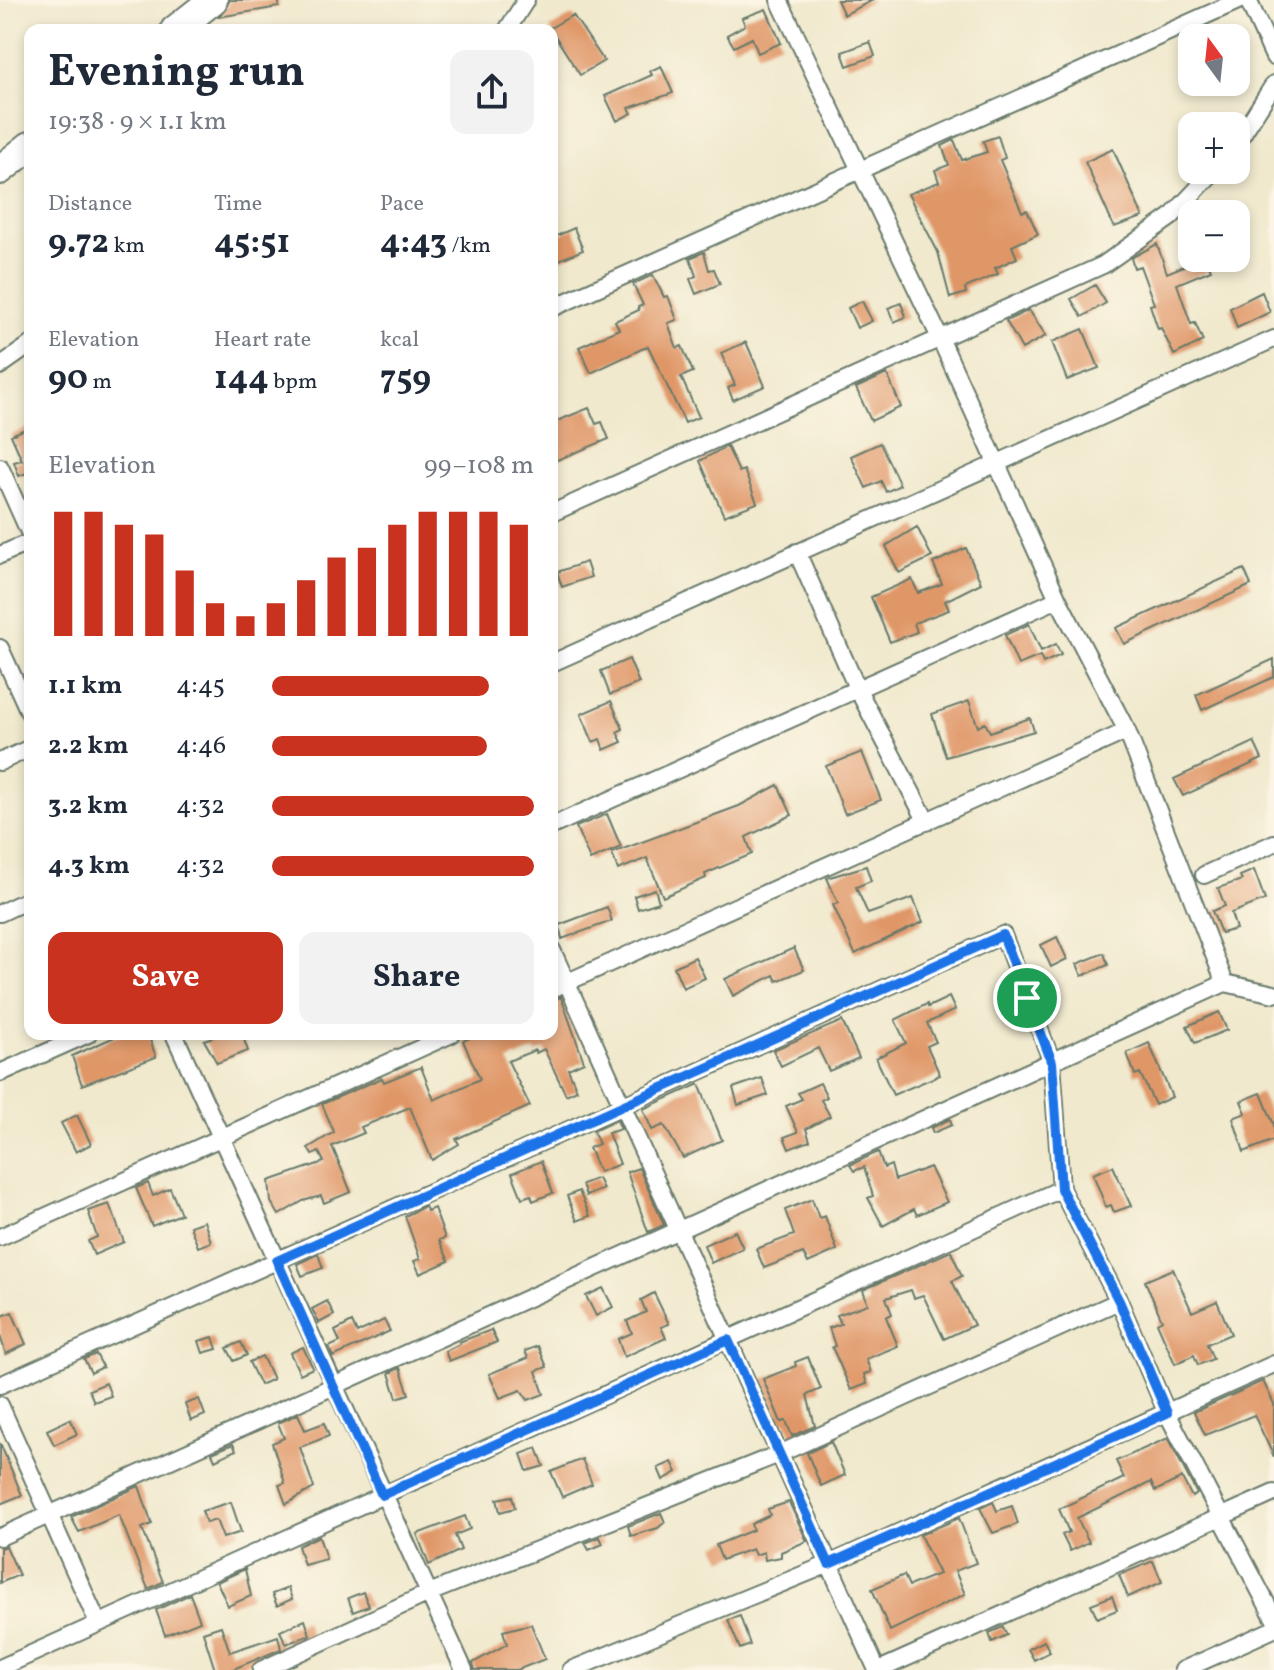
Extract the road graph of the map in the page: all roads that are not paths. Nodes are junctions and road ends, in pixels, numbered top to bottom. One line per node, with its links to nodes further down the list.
1 (213, 0): 6 (highway)
2 (526, 0): 7 (street)
3 (779, 0): 13 (street)
4 (1240, 0): 13 (street)
5 (1248, 0): 8 (street)
6 (183, 24)
7 (511, 24)
8 (1274, 57)
9 (1274, 84): 10 (street)
10 (1250, 122)
11 (24, 151): 12 (highway)
12 (0, 170)
13 (859, 171): 15 (street); 16 (street)
14 (1202, 184): 16 (street)
15 (558, 305)
16 (940, 338): 20 (street); 22 (street)
17 (1274, 339): 20 (street)
18 (24, 349): 19 (street)
19 (0, 366)
20 (997, 462): 25 (street); 27 (street)
21 (0, 467): 23 (street)
22 (558, 510)
23 (24, 521)
24 (24, 545): 26 (street)
25 (797, 552): 29 (street); 30 (street)
26 (0, 555)
27 (1058, 599): 30 (street); 32 (street)
28 (0, 648): 31 (street)
29 (558, 660)
30 (857, 688): 35 (street); 36 (street)
31 (24, 701)
32 (1127, 731): 35 (street); 41 (street)
33 (24, 751): 34 (street)
34 (0, 762)
35 (927, 822): 42 (street)
36 (558, 823)
37 (1274, 843): 38 (street)
38 (1204, 875)
39 (24, 902): 40 (street)
40 (0, 913)
41 (1225, 983): 43 (street); 47 (street)
42 (559, 986): 49 (street)
43 (1274, 994)
44 (74, 1040): 48 (street)
45 (177, 1040): 50 (street)
46 (439, 1040): 50 (street)
47 (1052, 1062): 49 (street); 51 (street); 52 (street)
48 (0, 1073)
49 (622, 1106): 52 (street); 54 (street)
50 (221, 1138): 53 (street); 54 (street)
51 (1061, 1189): 55 (street); 56 (street)
52 (678, 1230): 56 (street); 59 (street)
53 (0, 1237)
54 (277, 1261): 58 (street); 59 (street)
55 (1119, 1301): 61 (street); 62 (street)
56 (728, 1340): 62 (street); 64 (street)
57 (1274, 1364): 61 (street)
58 (0, 1385)
59 (333, 1386): 64 (street); 65 (street)
60 (0, 1405): 65 (street)
61 (1167, 1413): 66 (street); 68 (street)
62 (779, 1454): 68 (street); 69 (street)
63 (1274, 1493): 66 (street)
64 (382, 1495): 69 (street); 71 (street)
65 (49, 1514): 67 (street); 71 (street)
66 (1221, 1517): 70 (street); 77 (street)
67 (0, 1537)
68 (829, 1564): 76 (street); 77 (street)
69 (429, 1593): 74 (street); 75 (street)
70 (1274, 1618)
71 (98, 1623): 73 (street)
72 (1274, 1629): 78 (street)
73 (0, 1668)
74 (261, 1670)
75 (464, 1670)
76 (571, 1670)
77 (878, 1670)
78 (1183, 1670)

